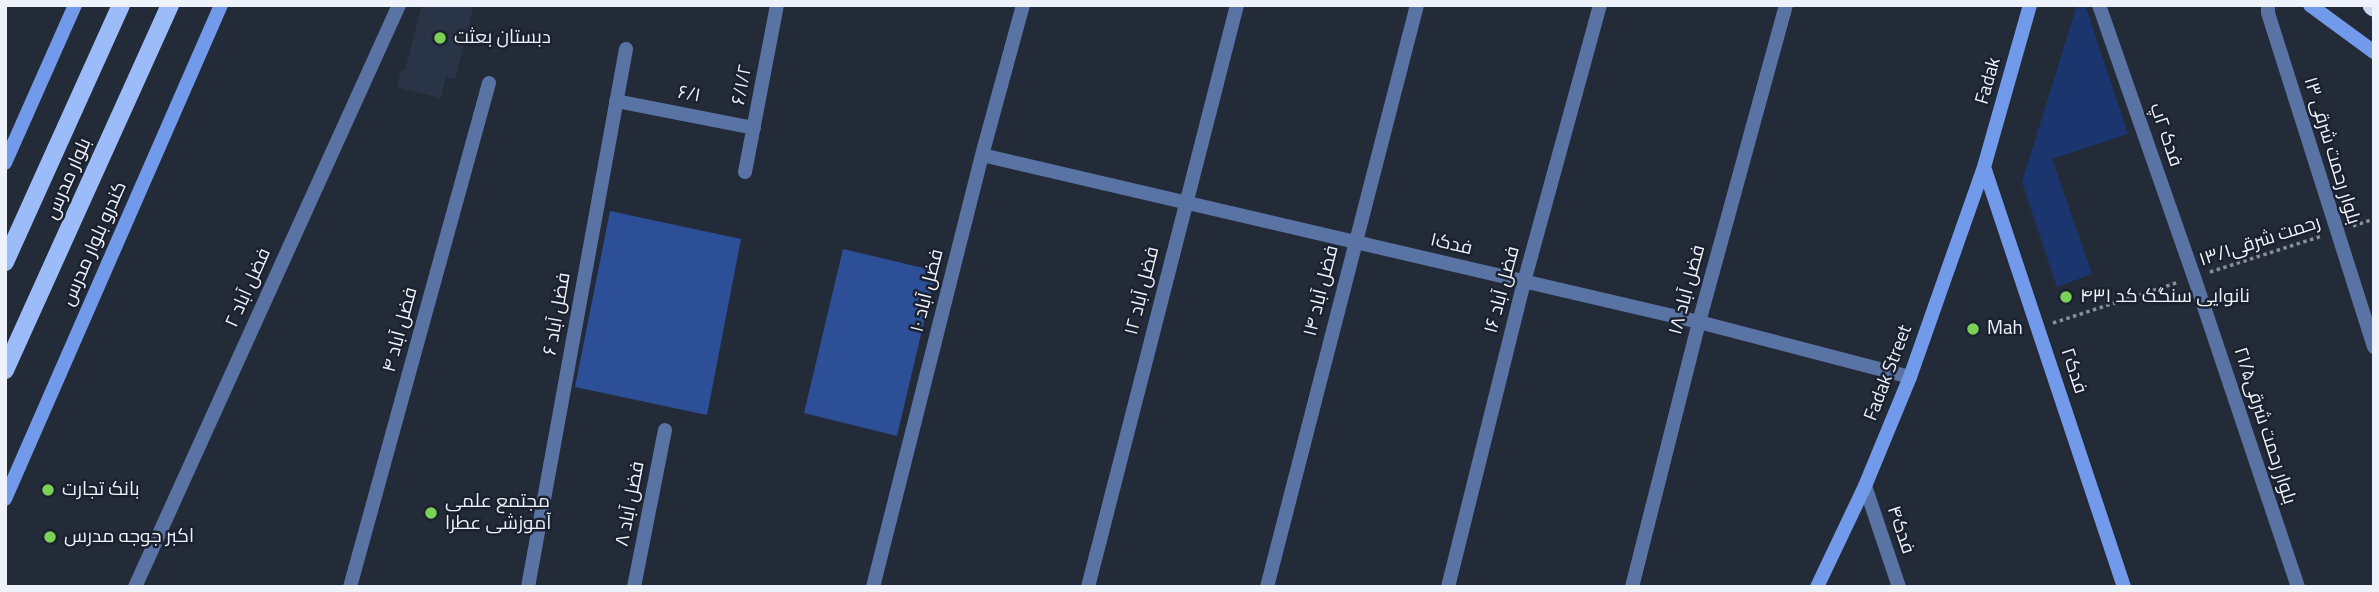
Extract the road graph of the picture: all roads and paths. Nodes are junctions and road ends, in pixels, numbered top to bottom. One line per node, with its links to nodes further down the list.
1 (75, 5): 22 (street)
2 (121, 5): 29 (main road, بلوار مدرس)
3 (170, 5): 35 (main road, بلوار مدرس)
4 (221, 5): 39 (street, کندرو بلوار مدرس)
5 (399, 5): 40 (street, فضل آباد ۲)
6 (778, 5): 20 (street, ۶/۱/۲)
7 (1023, 5): 21 (street, فضل آباد ۱۰)
8 (1237, 5): 25 (street, فضل آباد ۱۲)
9 (1418, 5): 28 (street, فضل آباد ۱۴)
10 (1600, 5): 31 (street, فضل آباد ۱۶)
11 (1786, 5): 32 (street, فضل آباد ۱۸)
12 (2030, 5): 23 (street, Fadak)
13 (2099, 5): 30 (street, فدک ۲پ)
14 (2268, 5): 27 (street, بلوار رحمت شرقی ۱۳)
15 (2310, 5): 17 (street)
16 (626, 49): 19 (street, فضل آباد ۶)
17 (2374, 52)
18 (489, 83): 41 (street, فضل آباد ۴)
19 (616, 101): 20 (street, ۶/۱); 42 (street, فضل آباد ۶)
20 (754, 128): 24 (street, ۶/۱/۲)
21 (982, 155): 25 (street, فدک۱); 44 (street, فضل آباد ۱۰)
22 (5, 163)
23 (1984, 167): 33 (street, فدک۲); 36 (street, Fadak Street)
24 (745, 172)
25 (1186, 203): 28 (street, فدک۱); 45 (street, فضل آباد ۱۲)
26 (2374, 219): 27 (path, رحمت شرقی۱۳/۱)
27 (2336, 232): 30 (path, رحمت شرقی۱۳/۱); 34 (street, بلوار رحمت شرقی ۱۳)
28 (1354, 243): 31 (street, فدک۱); 46 (street, فضل آباد ۱۴)
29 (5, 262)
30 (2194, 278): 33 (path, رحمت شرقی۱۳/۱); 52 (street, بلوار رحمت شرقی۲۱/۵)
31 (1524, 282): 32 (street, فدک۱); 47 (street, فضل آباد ۱۶)
32 (1699, 322): 36 (street, فدک۱); 48 (street, فضل آباد ۱۸)
33 (2038, 328): 51 (street, فدک۲)
34 (2374, 347)
35 (5, 370)
36 (1910, 377): 38 (street, Fadak Street)
37 (665, 430): 43 (street, فضل آباد ۸)
38 (1865, 486): 49 (street, Fadak Street); 50 (street, فدک۴)
39 (5, 499)
40 (135, 587)
41 (350, 587)
42 (528, 587)
43 (634, 587)
44 (873, 587)
45 (1088, 587)
46 (1267, 587)
47 (1448, 587)
48 (1632, 587)
49 (1817, 587)
50 (1899, 587)
51 (2124, 587)
52 (2298, 587)

